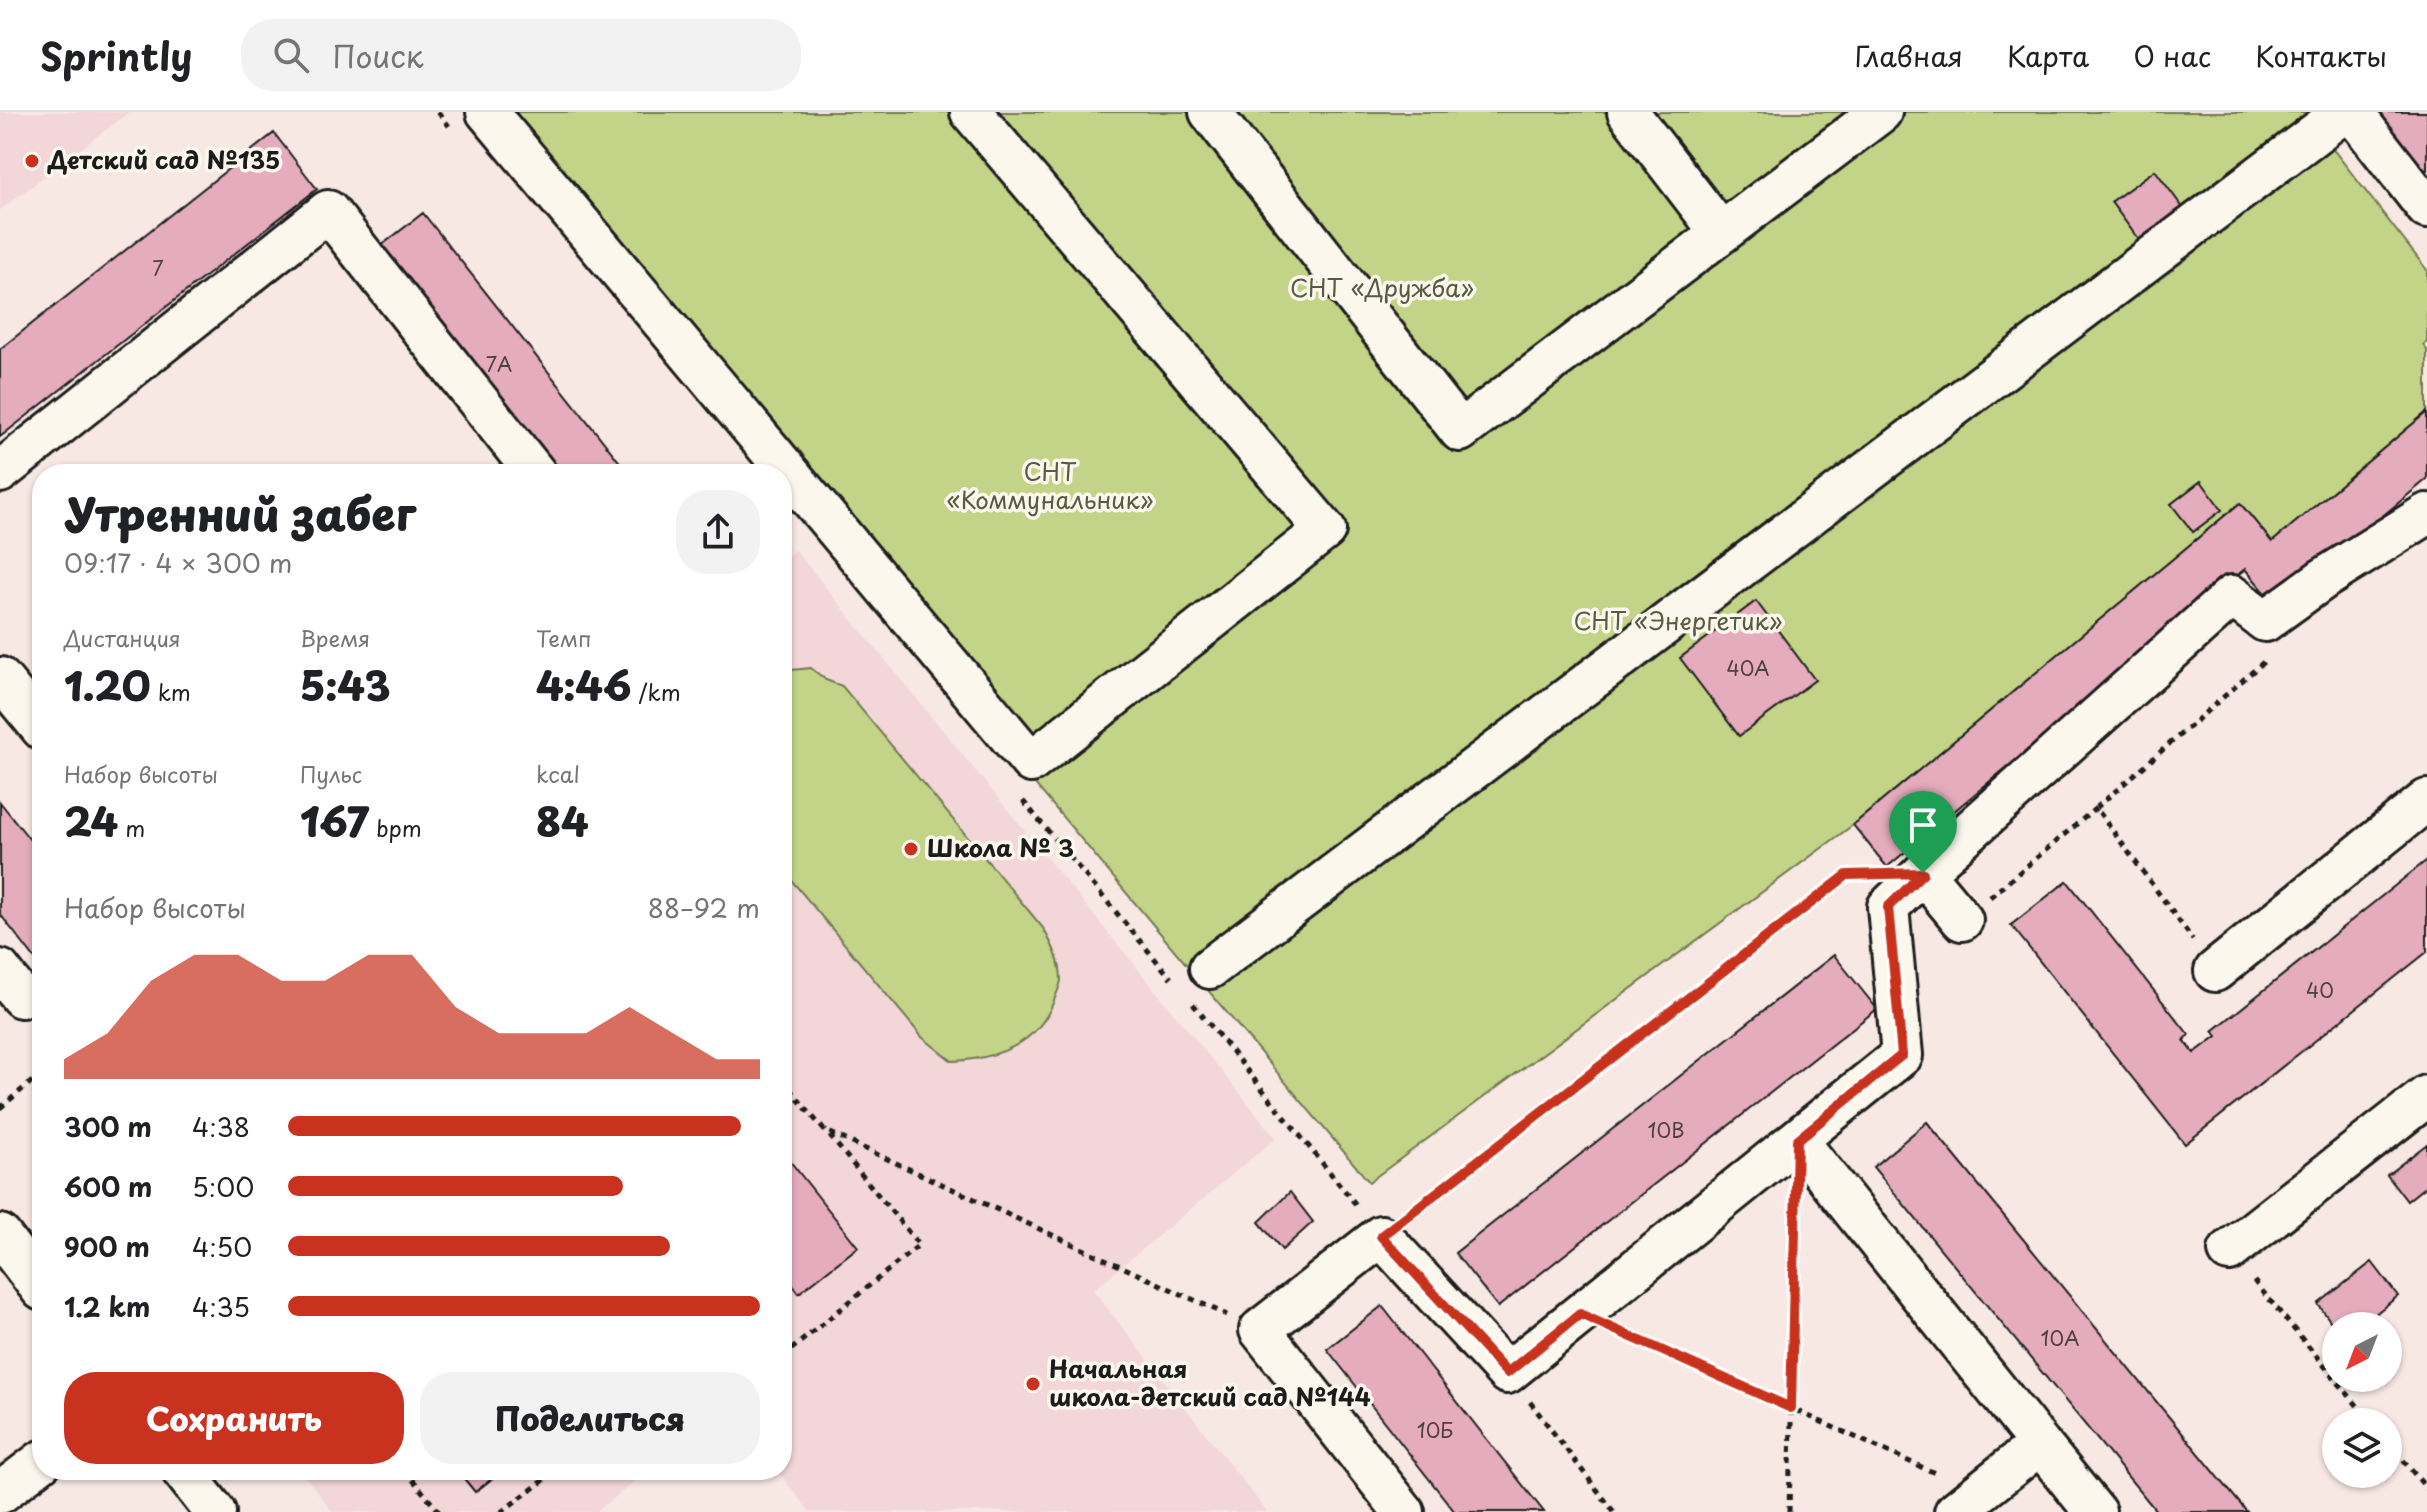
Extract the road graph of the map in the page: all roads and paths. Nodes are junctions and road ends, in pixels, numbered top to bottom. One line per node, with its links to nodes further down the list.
1 (487, 112): 11 (street)
2 (971, 112): 13 (street)
3 (1210, 112): 9 (street)
4 (1628, 112): 9 (street)
5 (1881, 112): 9 (street)
6 (2344, 112): 24 (street)
7 (2352, 112): 8 (street)
8 (2427, 208)
9 (1721, 233)
10 (528, 464): 12 (street)
11 (782, 464)
12 (0, 472)
13 (792, 476)
14 (2427, 514): 21 (street)
15 (2273, 653): 20 (path)
16 (0, 678): 17 (street)
17 (32, 717)
18 (1017, 793): 24 (path)
19 (2427, 800): 23 (street)
20 (2096, 808): 22 (path); 23 (path)
21 (1923, 873): 22 (street); 30 (street); 32 (path)
22 (1962, 920)
23 (2215, 971)
24 (1191, 982): 32 (path)
25 (32, 1081): 28 (path)
26 (792, 1092): 29 (path)
27 (2427, 1096): 33 (street)
28 (0, 1108)
29 (824, 1130): 36 (path); 37 (path)
30 (1797, 1140): 35 (street); 39 (path); 41 (street)
31 (0, 1235): 34 (street)
32 (1381, 1236): 36 (street); 38 (street)
33 (2229, 1251): 40 (path)
34 (32, 1277)
35 (1580, 1314): 38 (street); 39 (path)
36 (1260, 1330): 53 (street)
37 (792, 1349)
38 (1507, 1373): 54 (path)
39 (1791, 1408): 49 (path); 55 (path)
40 (2359, 1408)
41 (2040, 1444): 49 (street); 56 (street)
42 (2402, 1459): 47 (path)
43 (32, 1469): 48 (street)
44 (190, 1480): 50 (street)
45 (413, 1480): 51 (path)
46 (544, 1480): 52 (path)
47 (2427, 1489)
48 (0, 1493)
49 (1967, 1502)
50 (215, 1512)
51 (439, 1512)
52 (501, 1512)
53 (1404, 1512)
54 (1614, 1512)
55 (1789, 1512)
56 (2095, 1512)

